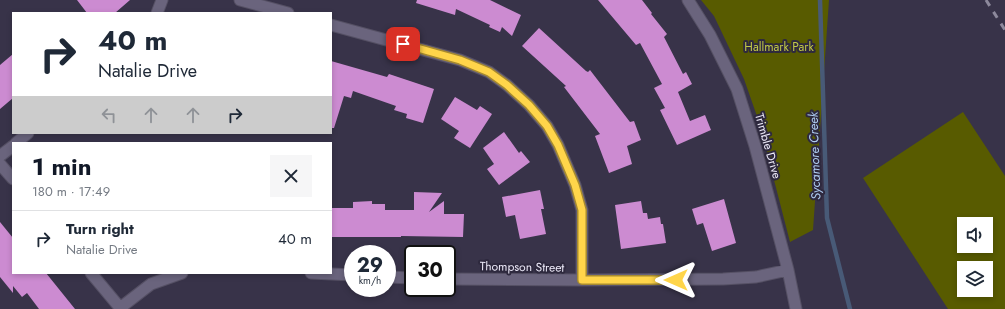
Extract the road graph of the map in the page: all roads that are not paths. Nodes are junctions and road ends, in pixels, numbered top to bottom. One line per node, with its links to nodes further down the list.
1 (162, 0): 4 (street)
2 (240, 0): 5 (street)
3 (688, 0): 13 (street, Trimble Drive)
4 (157, 12)
5 (284, 12)
6 (332, 25): 19 (street)
7 (27, 134): 8 (street)
8 (17, 142)
9 (12, 147): 10 (street)
10 (0, 156)
11 (0, 164): 12 (street)
12 (12, 178)
13 (788, 270): 19 (street, Thompson Street); 21 (street, Trimble Drive)
14 (92, 274): 20 (street)
15 (179, 274): 20 (street)
16 (325, 274): 17 (street)
17 (344, 275)
18 (456, 279): 19 (street, Thompson Street)
19 (582, 280)
20 (121, 308)
21 (796, 309)

